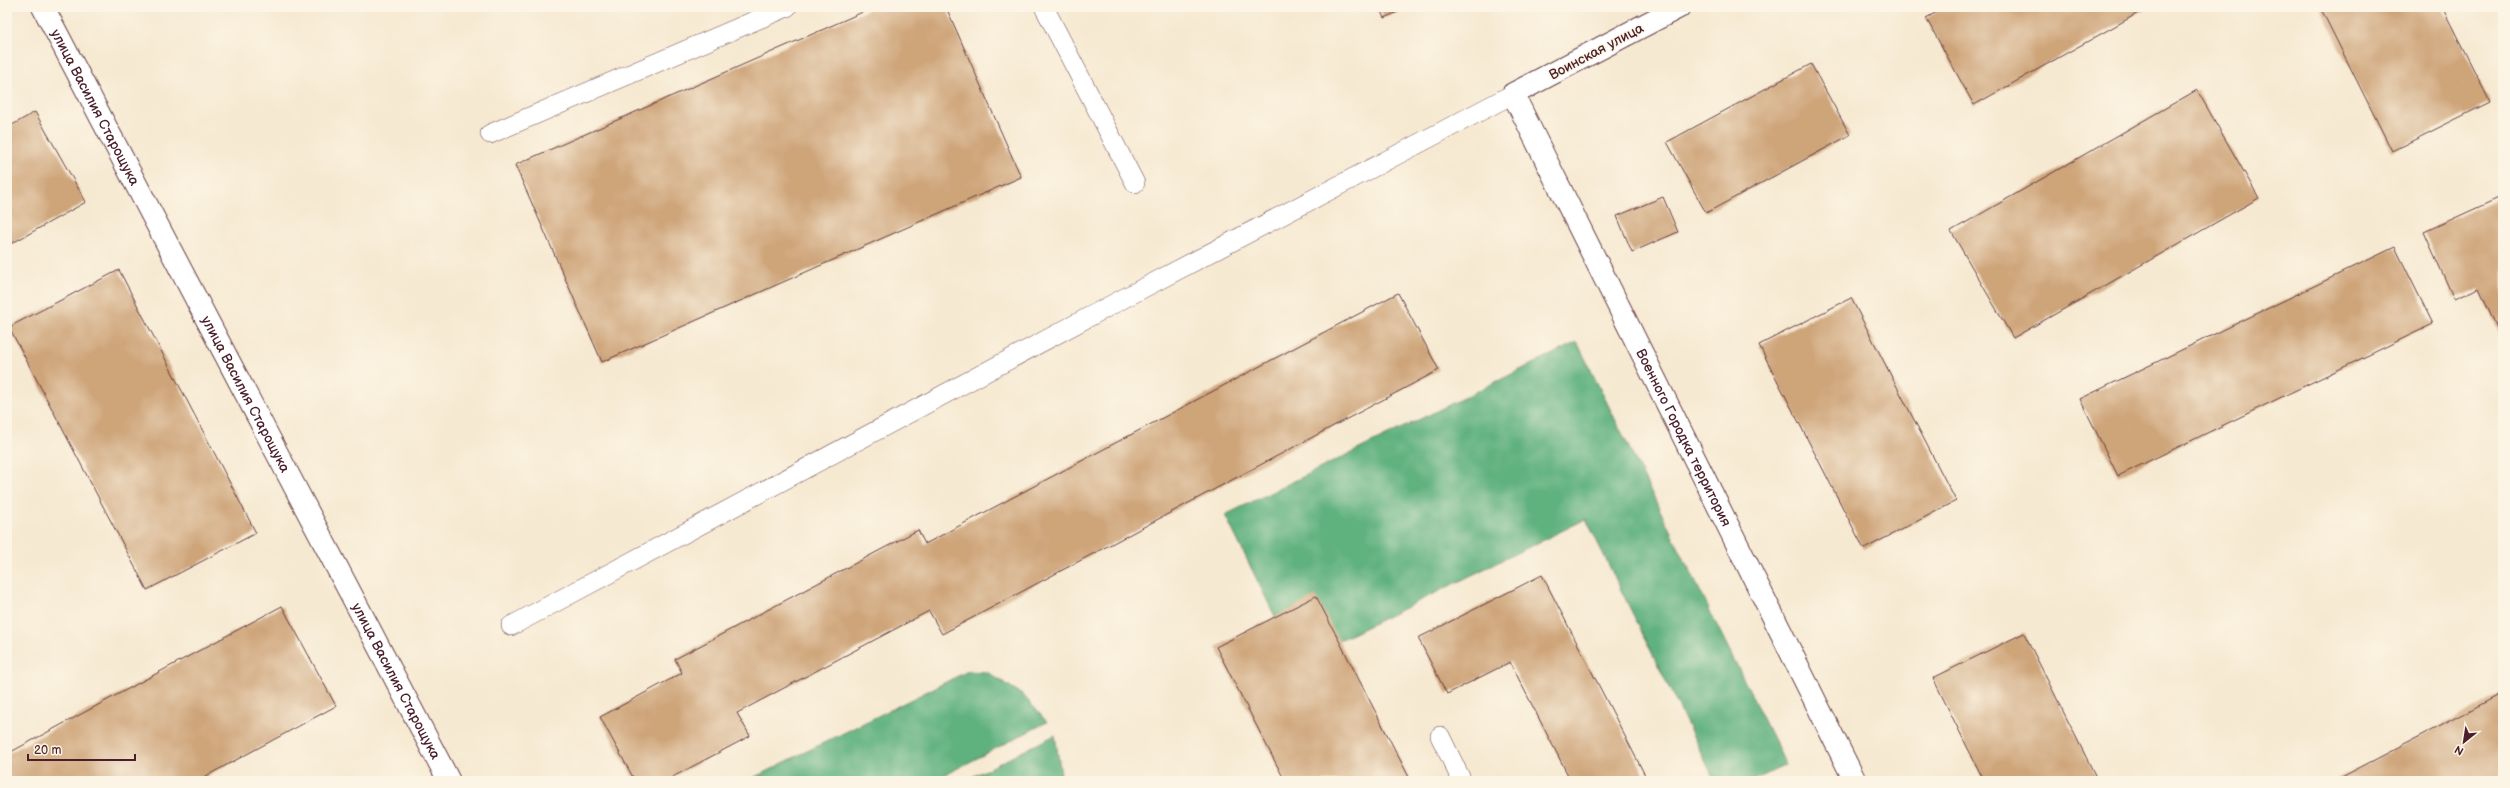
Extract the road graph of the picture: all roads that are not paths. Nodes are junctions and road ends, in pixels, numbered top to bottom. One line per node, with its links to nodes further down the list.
1 (43, 7): 10 (street, улица Василия Старощука)
2 (787, 7): 6 (lane)
3 (1044, 7): 7 (lane)
4 (1678, 7): 5 (street, Воинская улица)
5 (1513, 94): 8 (lane); 12 (street, Военного Городка территория)
6 (490, 134)
7 (1135, 183)
8 (511, 626)
9 (1440, 736): 11 (lane)
10 (449, 781)
11 (1462, 781)
12 (1855, 781)

